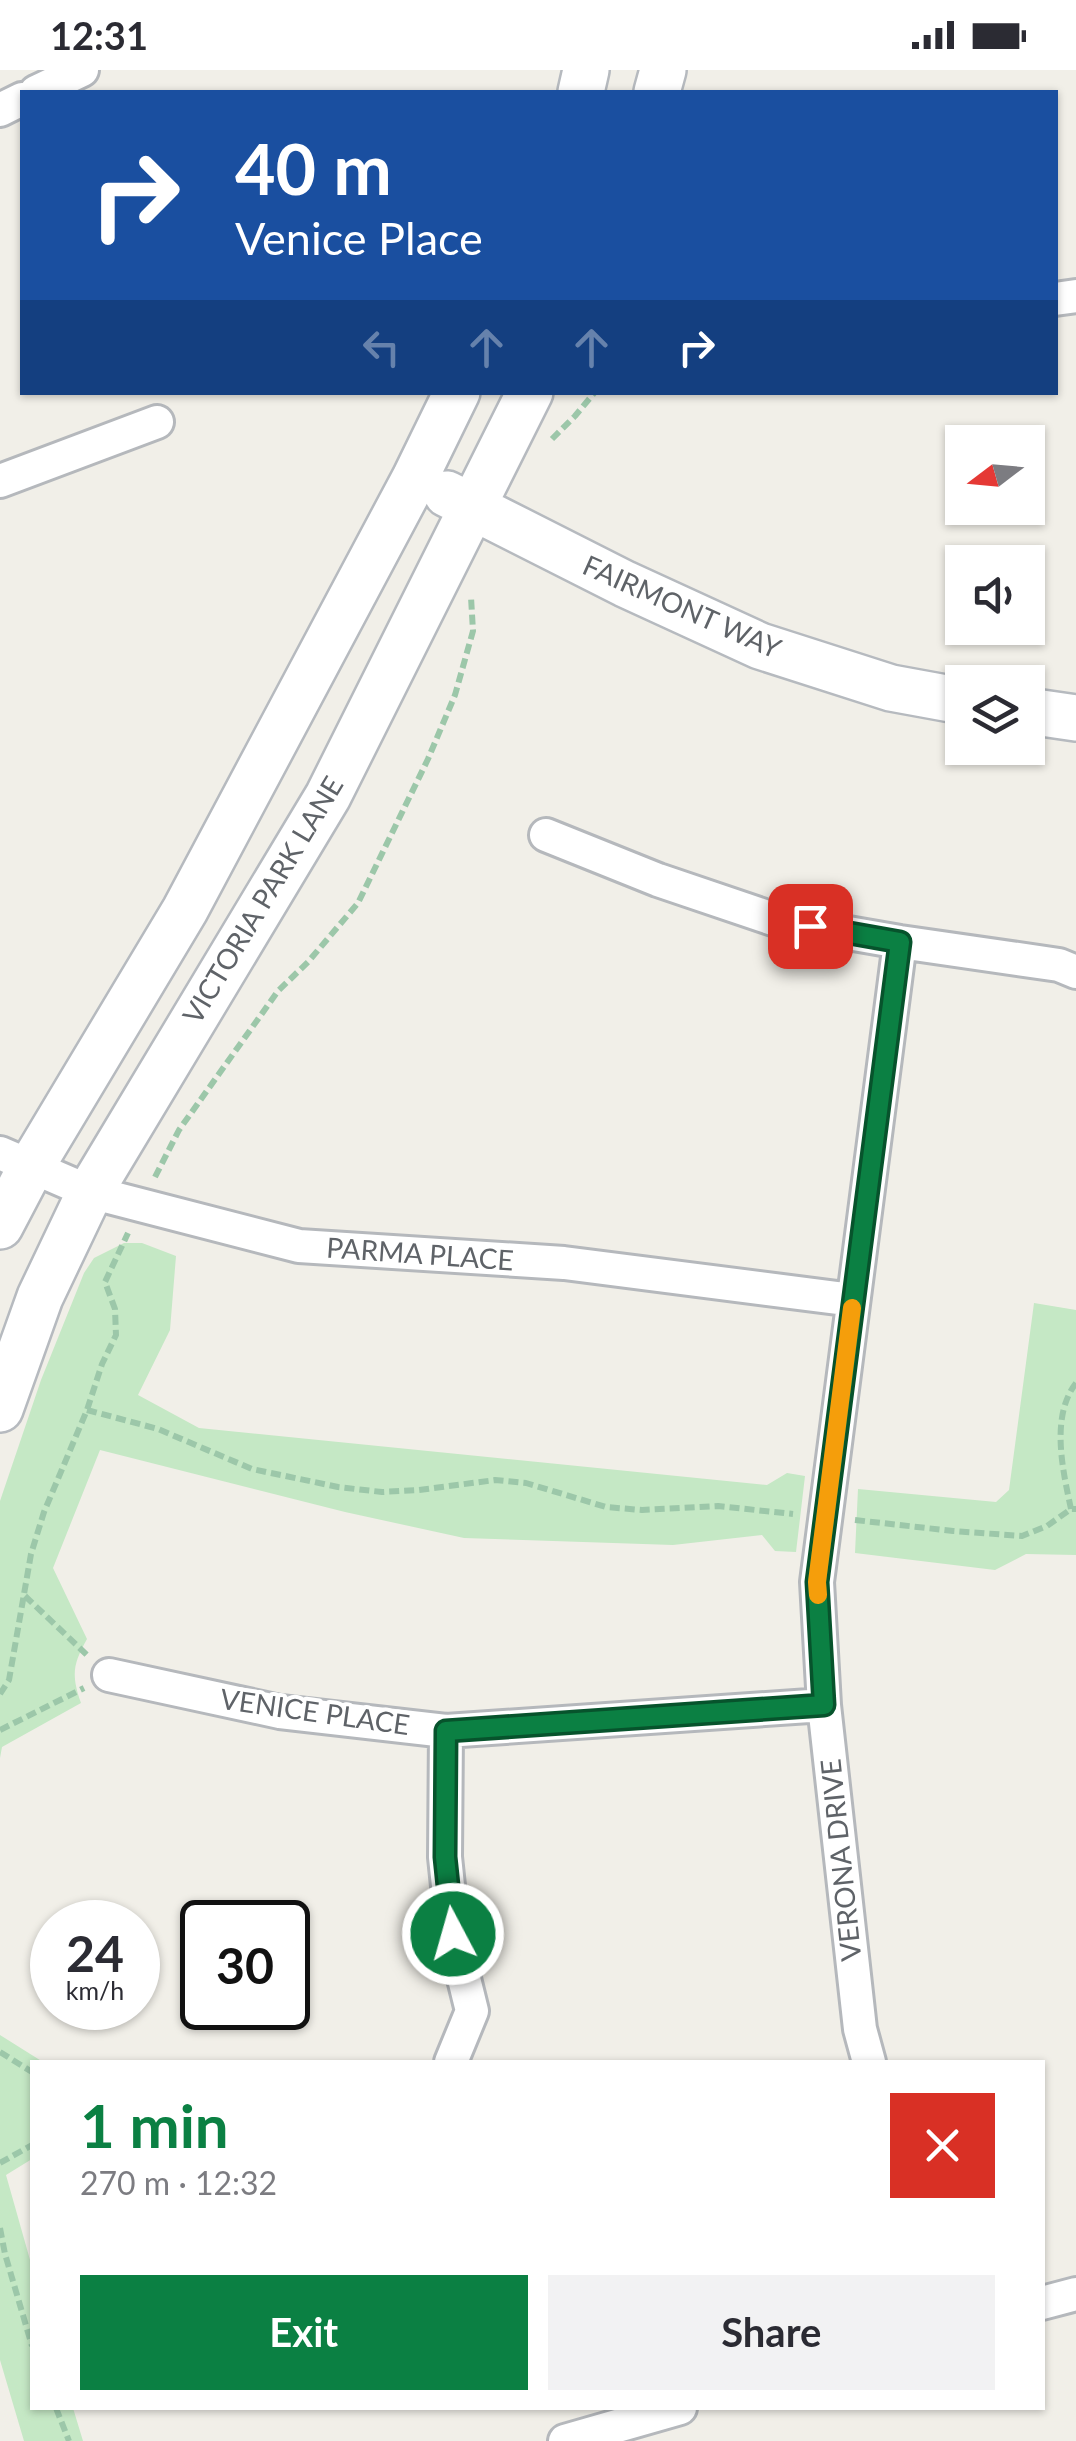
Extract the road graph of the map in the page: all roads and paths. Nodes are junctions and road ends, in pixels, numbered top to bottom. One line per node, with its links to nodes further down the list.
1 (82, 70): 2 (street)
2 (40, 90)
3 (455, 395): 8 (street)
4 (528, 395): 10 (street, VICTORIA PARK LANE)
5 (592, 395): 7 (path)
6 (157, 422): 9 (street)
7 (549, 442)
8 (415, 478): 10 (street, FAIRMONT WAY); 18 (street)
9 (0, 481)
10 (473, 506): 12 (street, FAIRMONT WAY); 19 (street, VICTORIA PARK LANE)
11 (468, 584): 20 (path)
12 (945, 698)
13 (1045, 713): 14 (street)
14 (1076, 718)
15 (546, 836): 16 (street)
16 (900, 942): 17 (street); 22 (street, VERONA DRIVE)
17 (1076, 972)
18 (16, 1160): 19 (street, PARMA PLACE); 21 (street)
19 (90, 1192): 20 (street, PARMA PLACE); 24 (street, VICTORIA PARK LANE)
20 (141, 1206): 22 (street, PARMA PLACE); 25 (path)
21 (0, 1226)
22 (853, 1300): 27 (street, VERONA DRIVE)
23 (1076, 1383): 26 (path)
24 (0, 1409)
25 (86, 1410): 27 (path); 28 (path)
26 (1074, 1509): 27 (path)
27 (826, 1517): 31 (street, VERONA DRIVE)
28 (25, 1596): 29 (path); 30 (path)
29 (108, 1675): 32 (path); 33 (street, VENICE PLACE)
30 (0, 1694)
31 (824, 1705): 33 (street, VENICE PLACE); 36 (street, VERONA DRIVE)
32 (0, 1730)
33 (446, 1731): 35 (street)
34 (0, 2052): 37 (path)
35 (452, 2060)
36 (868, 2060)
37 (30, 2071)
38 (30, 2146): 39 (path)
39 (0, 2163)
40 (0, 2228): 43 (path)
41 (1076, 2294): 42 (street)
42 (1045, 2302)
43 (30, 2339)
44 (57, 2410): 46 (path)
45 (673, 2410): 47 (street)
46 (69, 2441)
47 (564, 2441)

